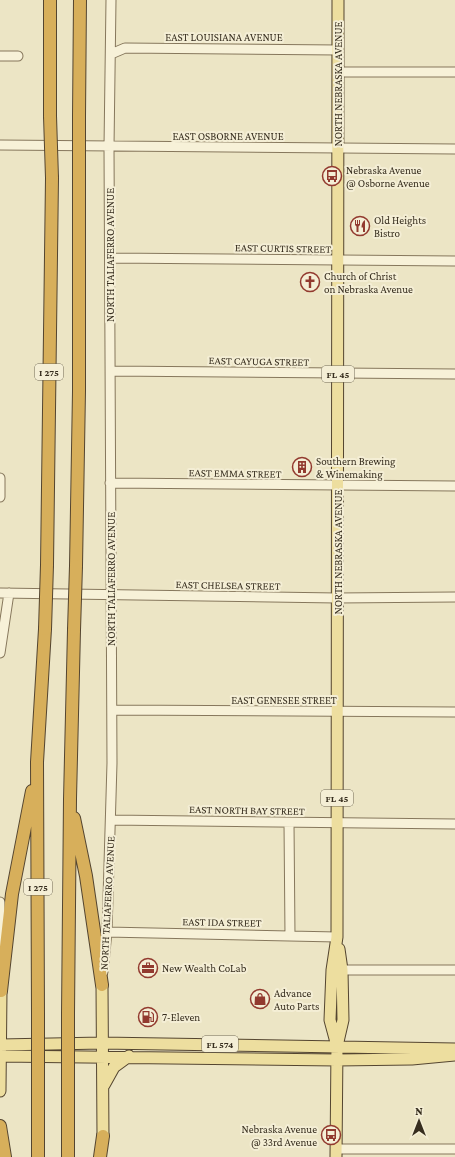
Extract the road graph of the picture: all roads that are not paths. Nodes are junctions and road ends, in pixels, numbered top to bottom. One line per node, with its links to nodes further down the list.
1 (50, 0): 35 (highway, I 275, bridge)
2 (80, 0): 36 (highway, I 275, bridge)
3 (111, 0): 6 (street, NORTH TALIAFERRO AVENUE)
4 (338, 0): 5 (main road, NORTH NEBRASKA AVENUE / FL 45)
5 (338, 50): 6 (street, EAST LOUISIANA AVENUE); 9 (main road, NORTH NEBRASKA AVENUE / FL 45)
6 (111, 54): 12 (street, NORTH TALIAFERRO AVENUE)
7 (0, 56): 8 (street)
8 (18, 56)
9 (338, 72): 10 (street); 13 (main road, NORTH NEBRASKA AVENUE / FL 45)
10 (455, 72)
11 (0, 145): 12 (street, EAST OSBORNE AVENUE)
12 (109, 147): 13 (street, EAST OSBORNE AVENUE); 15 (street, NORTH TALIAFERRO AVENUE)
13 (338, 148): 14 (street, EAST OSBORNE AVENUE); 16 (main road, NORTH NEBRASKA AVENUE / FL 45)
14 (455, 149)
15 (110, 258): 16 (street, EAST CURTIS STREET); 18 (street, NORTH TALIAFERRO AVENUE)
16 (338, 261): 17 (street, EAST CURTIS STREET); 19 (main road, NORTH NEBRASKA AVENUE / FL 45)
17 (455, 261)
18 (111, 371): 19 (street, EAST CAYUGA STREET); 22 (street, NORTH TALIAFERRO AVENUE)
19 (338, 374): 20 (street, EAST CAYUGA STREET); 24 (main road, NORTH NEBRASKA AVENUE / FL 45)
20 (455, 374)
21 (0, 478): 23 (street)
22 (110, 483): 24 (street, EAST EMMA STREET); 28 (street, NORTH TALIAFERRO AVENUE)
23 (0, 485): 26 (street)
24 (338, 486): 25 (street, EAST EMMA STREET); 30 (main road, NORTH NEBRASKA AVENUE / FL 45)
25 (455, 486)
26 (0, 497)
27 (4, 593): 28 (street, EAST CHELSEA STREET); 31 (street)
28 (111, 596): 30 (street, EAST CHELSEA STREET); 32 (street, NORTH TALIAFERRO AVENUE)
29 (455, 597): 30 (street, EAST CHELSEA STREET)
30 (337, 598): 33 (main road, NORTH NEBRASKA AVENUE / FL 45)
31 (0, 649)
32 (112, 710): 33 (street, EAST GENESEE STREET); 37 (street, NORTH TALIAFERRO AVENUE)
33 (337, 712): 34 (street, EAST GENESEE STREET); 39 (main road, NORTH NEBRASKA AVENUE / FL 45)
34 (455, 712)
35 (38, 762): 48 (highway); 65 (highway, I 275, bridge)
36 (70, 798): 47 (highway); 66 (highway, I 275, bridge)
37 (111, 820): 38 (street, EAST NORTH BAY STREET); 42 (street, NORTH TALIAFERRO AVENUE)
38 (289, 823): 39 (street, EAST NORTH BAY STREET); 43 (street)
39 (337, 823): 40 (street, EAST NORTH BAY STREET); 44 (main road, NORTH NEBRASKA AVENUE / FL 45)
40 (455, 824)
41 (0, 902): 48 (street)
42 (107, 932): 43 (street, EAST IDA STREET); 47 (street, NORTH TALIAFERRO AVENUE)
43 (290, 936): 44 (street, EAST IDA STREET)
44 (337, 937): 45 (main road, NORTH NEBRASKA AVENUE / FL 45); 50 (main road, NORTH NEBRASKA AVENUE / FL 45)
45 (342, 970): 46 (street); 50 (main road, NORTH NEBRASKA AVENUE / FL 45)
46 (455, 970)
47 (102, 985): 49 (main road, NORTH TALIAFERRO AVENUE)
48 (1, 991): 52 (main road)
49 (102, 1043): 50 (main road, FL 574); 52 (main road, FL 574); 54 (main road, NORTH TALIAFERRO AVENUE)
50 (337, 1046): 51 (main road, FL 574); 56 (main road, NORTH NEBRASKA AVENUE / FL 45)
51 (455, 1049)
52 (1, 1050): 54 (main road, FL 574); 57 (main road)
53 (455, 1055): 56 (main road, FL 574)
54 (102, 1056): 55 (main road, FL 574); 58 (main road, NORTH TALIAFERRO AVENUE)
55 (129, 1056): 56 (main road, FL 574); 58 (main road)
56 (337, 1060): 63 (main road, NORTH NEBRASKA AVENUE / FL 45)
57 (0, 1085): 59 (main road)
58 (103, 1087): 61 (main road, NORTH TALIAFERRO AVENUE)
59 (0, 1091)
60 (0, 1126): 64 (highway)
61 (103, 1136): 67 (highway); 68 (street, NORTH TALIAFERRO AVENUE)
62 (455, 1149): 63 (street)
63 (336, 1153)
64 (5, 1157)
65 (38, 1157)
66 (68, 1157)
67 (100, 1157)
68 (104, 1157)

